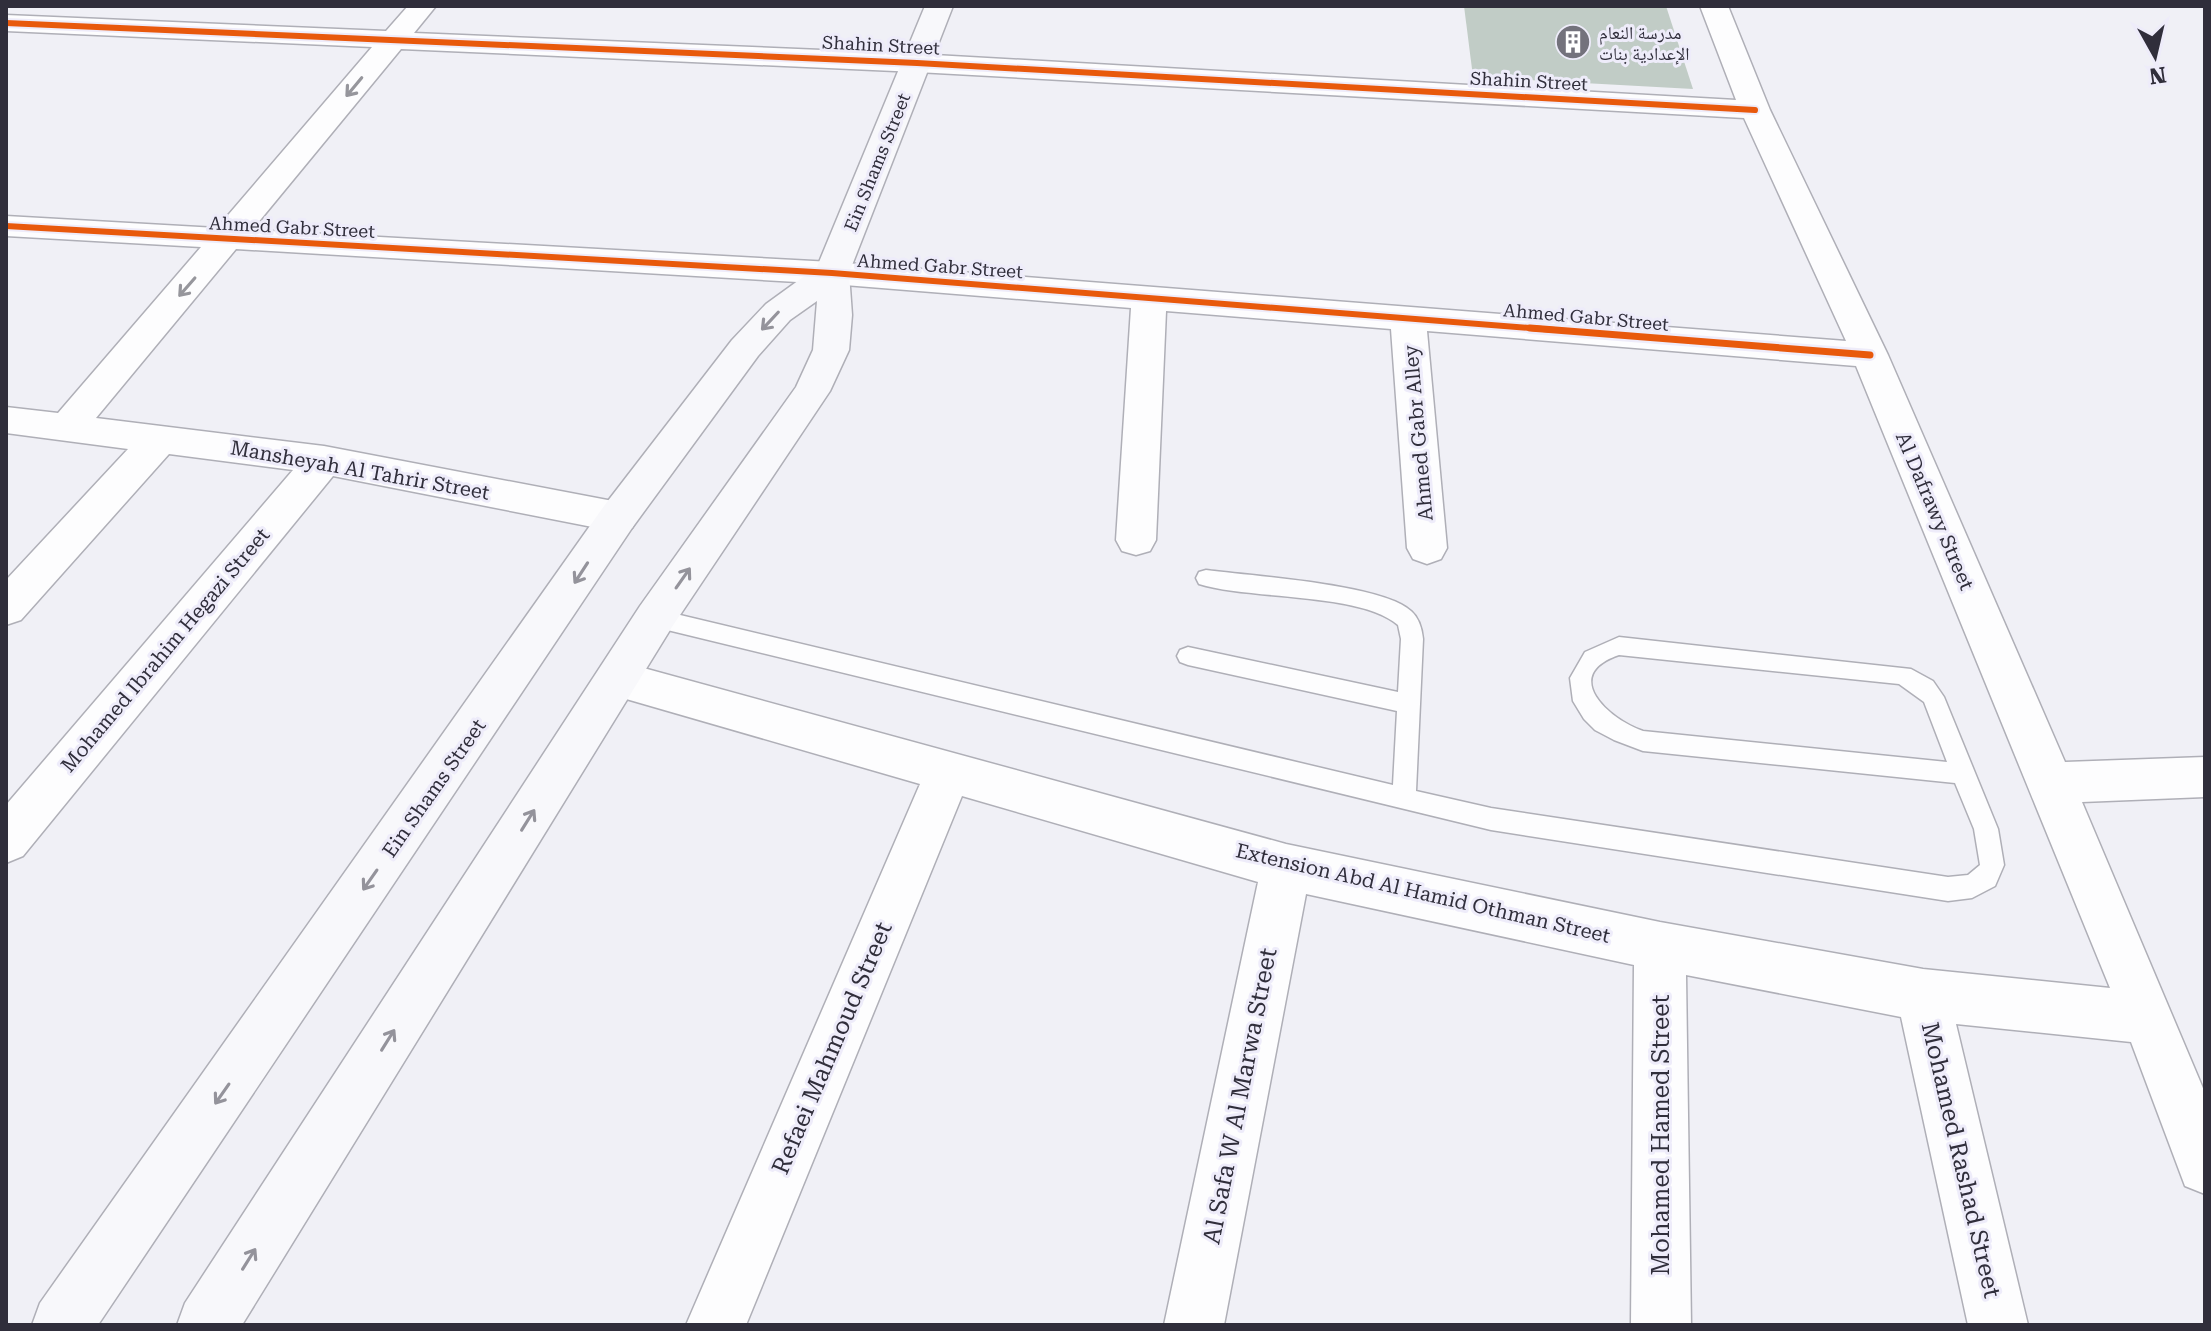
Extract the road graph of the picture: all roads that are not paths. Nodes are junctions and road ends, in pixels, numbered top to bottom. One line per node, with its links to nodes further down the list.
1 (422, 6): 5 (street)
2 (939, 6): 6 (main road, Ein Shams Street)
3 (1714, 6): 7 (street, Al Dafrawy Street)
4 (6, 23): 5 (street, Shahin Street)
5 (394, 39): 6 (street, Shahin Street); 9 (street, one-way to 9)
6 (917, 63): 7 (street, Shahin Street); 10 (main road, Ein Shams Street)
7 (1755, 110): 13 (street, Al Dafrawy Street)
8 (7, 228): 9 (street, Ahmed Gabr Street)
9 (228, 240): 10 (street, Ahmed Gabr Street); 15 (street, one-way to 15)
10 (832, 273): 11 (street, Ahmed Gabr Street); 18 (main road, Ein Shams Street, one-way to 18); 23 (main road, Ein Shams Street, one-way to 10)
11 (1149, 298): 12 (street, Ahmed Gabr Street); 19 (street)
12 (1408, 319): 13 (street, Ahmed Gabr Street); 20 (street, Ahmed Gabr Alley)
13 (1870, 355): 30 (street, Al Dafrawy Street)
14 (6, 420): 15 (street, Mansheyah Al Tahrir Street)
15 (67, 428): 16 (street, Mansheyah Al Tahrir Street)
16 (160, 439): 17 (street, Mansheyah Al Tahrir Street); 22 (street)
17 (324, 460): 18 (street, Mansheyah Al Tahrir Street); 32 (street, Mohamed Ibrahim Hegazi Street)
18 (618, 517): 38 (main road, Ein Shams Street, one-way to 38)
19 (1136, 540)
20 (1427, 548)
21 (1206, 578): 26 (lane)
22 (6, 608)
23 (655, 618): 25 (main road, Ein Shams Street); 31 (lane)
24 (1188, 656): 26 (lane)
25 (618, 679): 27 (street, Extension Abd Al Hamid Othman Street); 39 (main road, Ein Shams Street, one-way to 25)
26 (1409, 704): 31 (lane)
27 (949, 770): 33 (street, Extension Abd Al Hamid Othman Street); 40 (street, Refaei Mahmoud Street)
28 (1963, 774): 28 (lane); 31 (lane)
29 (2205, 777): 30 (street)
30 (2049, 783): 36 (street, Al Dafrawy Street)
31 (1404, 799)
32 (6, 841)
33 (1286, 867): 34 (street, Extension Abd Al Hamid Othman Street); 41 (street, Al Safa W Al Marwa Street)
34 (1660, 946): 35 (street, Extension Abd Al Hamid Othman Street); 42 (street, Mohamed Hamed Street)
35 (1923, 995): 36 (street, Extension Abd Al Hamid Othman Street); 43 (street, Mohamed Rashad Street)
36 (2149, 1018): 37 (street, Al Dafrawy Street)
37 (2205, 1166)
38 (62, 1325)
39 (207, 1325)
40 (716, 1325)
41 (1194, 1325)
42 (1661, 1325)
43 (1998, 1325)

